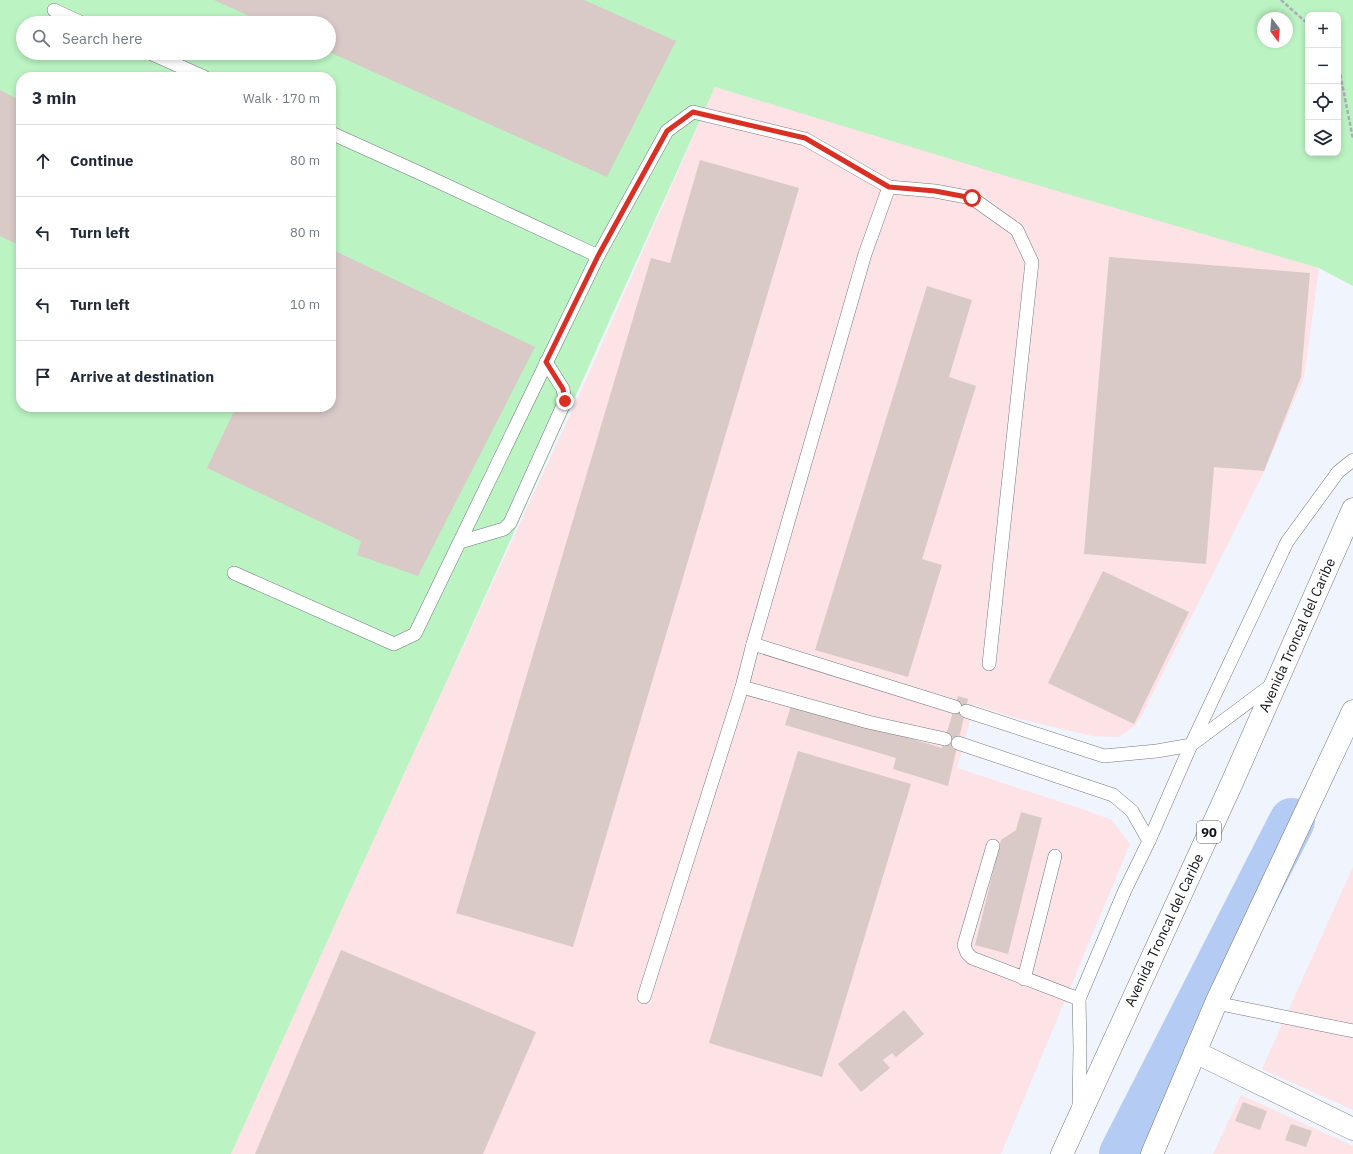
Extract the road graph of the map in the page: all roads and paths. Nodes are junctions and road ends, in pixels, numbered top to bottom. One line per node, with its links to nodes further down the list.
1 (1281, 0): 4 (path)
2 (54, 10): 3 (lane)
3 (67, 16)
4 (1305, 21)
5 (166, 60): 6 (lane)
6 (193, 72)
7 (1341, 78): 9 (path)
8 (336, 135): 11 (lane)
9 (1353, 138)
10 (889, 187): 11 (lane); 17 (lane); 18 (lane)
11 (598, 256): 12 (lane)
12 (546, 362): 15 (lane); 15 (lane)
13 (1353, 460): 24 (lane)
14 (1353, 509): 19 (main road, Avenida Troncal del Caribe / 90)
15 (460, 542): 16 (lane)
16 (234, 573)
17 (753, 644): 20 (lane); 24 (lane)
18 (989, 664)
19 (1276, 682): 24 (lane); 34 (main road, Avenida Troncal del Caribe / 90)
20 (742, 687): 22 (lane); 29 (lane)
21 (1353, 711): 31 (main road)
22 (945, 739)
23 (958, 743): 25 (lane)
24 (1191, 745): 25 (lane)
25 (1149, 841): 30 (lane)
26 (993, 846): 28 (lane)
27 (1055, 856): 28 (lane)
28 (1024, 979): 30 (lane)
29 (644, 997)
30 (1079, 999): 34 (lane)
31 (1216, 1003): 32 (lane); 33 (main road)
32 (1353, 1031)
33 (1194, 1052): 35 (main road); 37 (main road)
34 (1078, 1118): 36 (main road, Avenida Troncal del Caribe / 90)
35 (1353, 1128)
36 (1062, 1154)
37 (1152, 1154)

